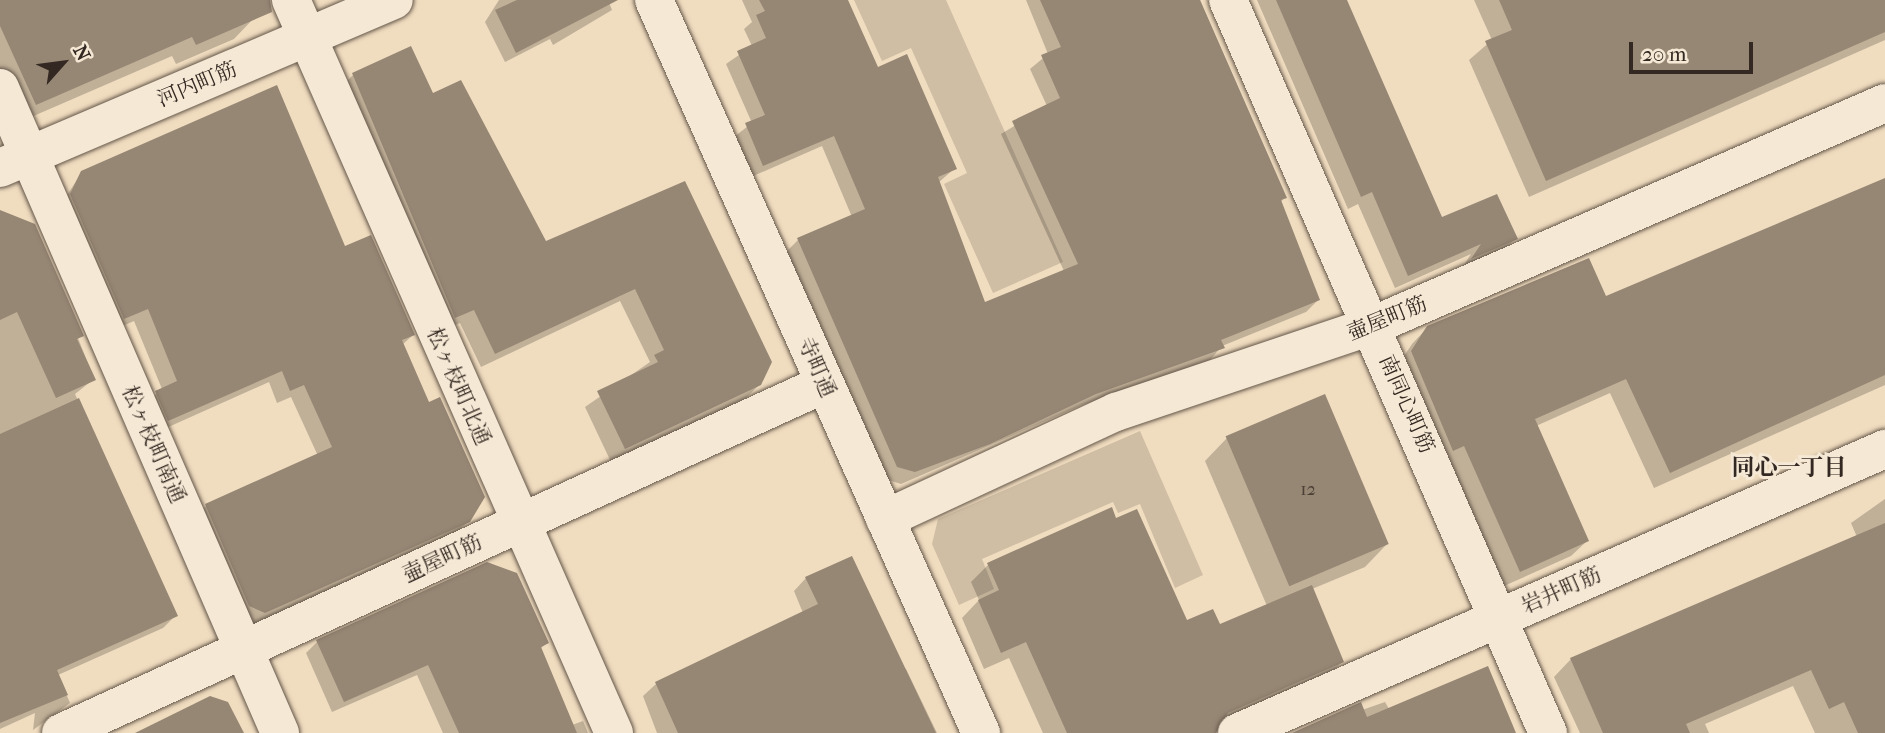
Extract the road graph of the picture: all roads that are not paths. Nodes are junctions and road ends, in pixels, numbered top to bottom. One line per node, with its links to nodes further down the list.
1 (291, 0): 5 (street, 松ヶ枝町北通)
2 (394, 0): 5 (street, 河内町筋)
3 (654, 0): 10 (street, 寺町通)
4 (1228, 0): 9 (street, 南同心町筋)
5 (307, 37): 8 (street, 河内町筋); 13 (street, 松ヶ枝町北通)
6 (0, 88): 8 (street, 松ヶ枝町南通)
7 (1885, 103): 9 (street, 壷屋町筋)
8 (14, 162): 15 (street, 松ヶ枝町南通)
9 (1373, 326): 12 (street, 壷屋町筋); 14 (street, 南同心町筋)
10 (824, 384): 12 (street, 寺町通); 13 (street, 壷屋町筋)
11 (1885, 449): 14 (street, 岩井町筋)
12 (885, 519): 19 (street, 寺町通)
13 (519, 523): 15 (street, 壷屋町筋); 18 (street, 松ヶ枝町北通)
14 (1500, 617): 20 (street, 岩井町筋); 21 (street, 南同心町筋)
15 (244, 649): 16 (street, 壷屋町筋); 17 (street, 松ヶ枝町南通)
16 (61, 733)
17 (280, 733)
18 (614, 733)
19 (981, 733)
20 (1237, 733)
21 (1548, 733)

